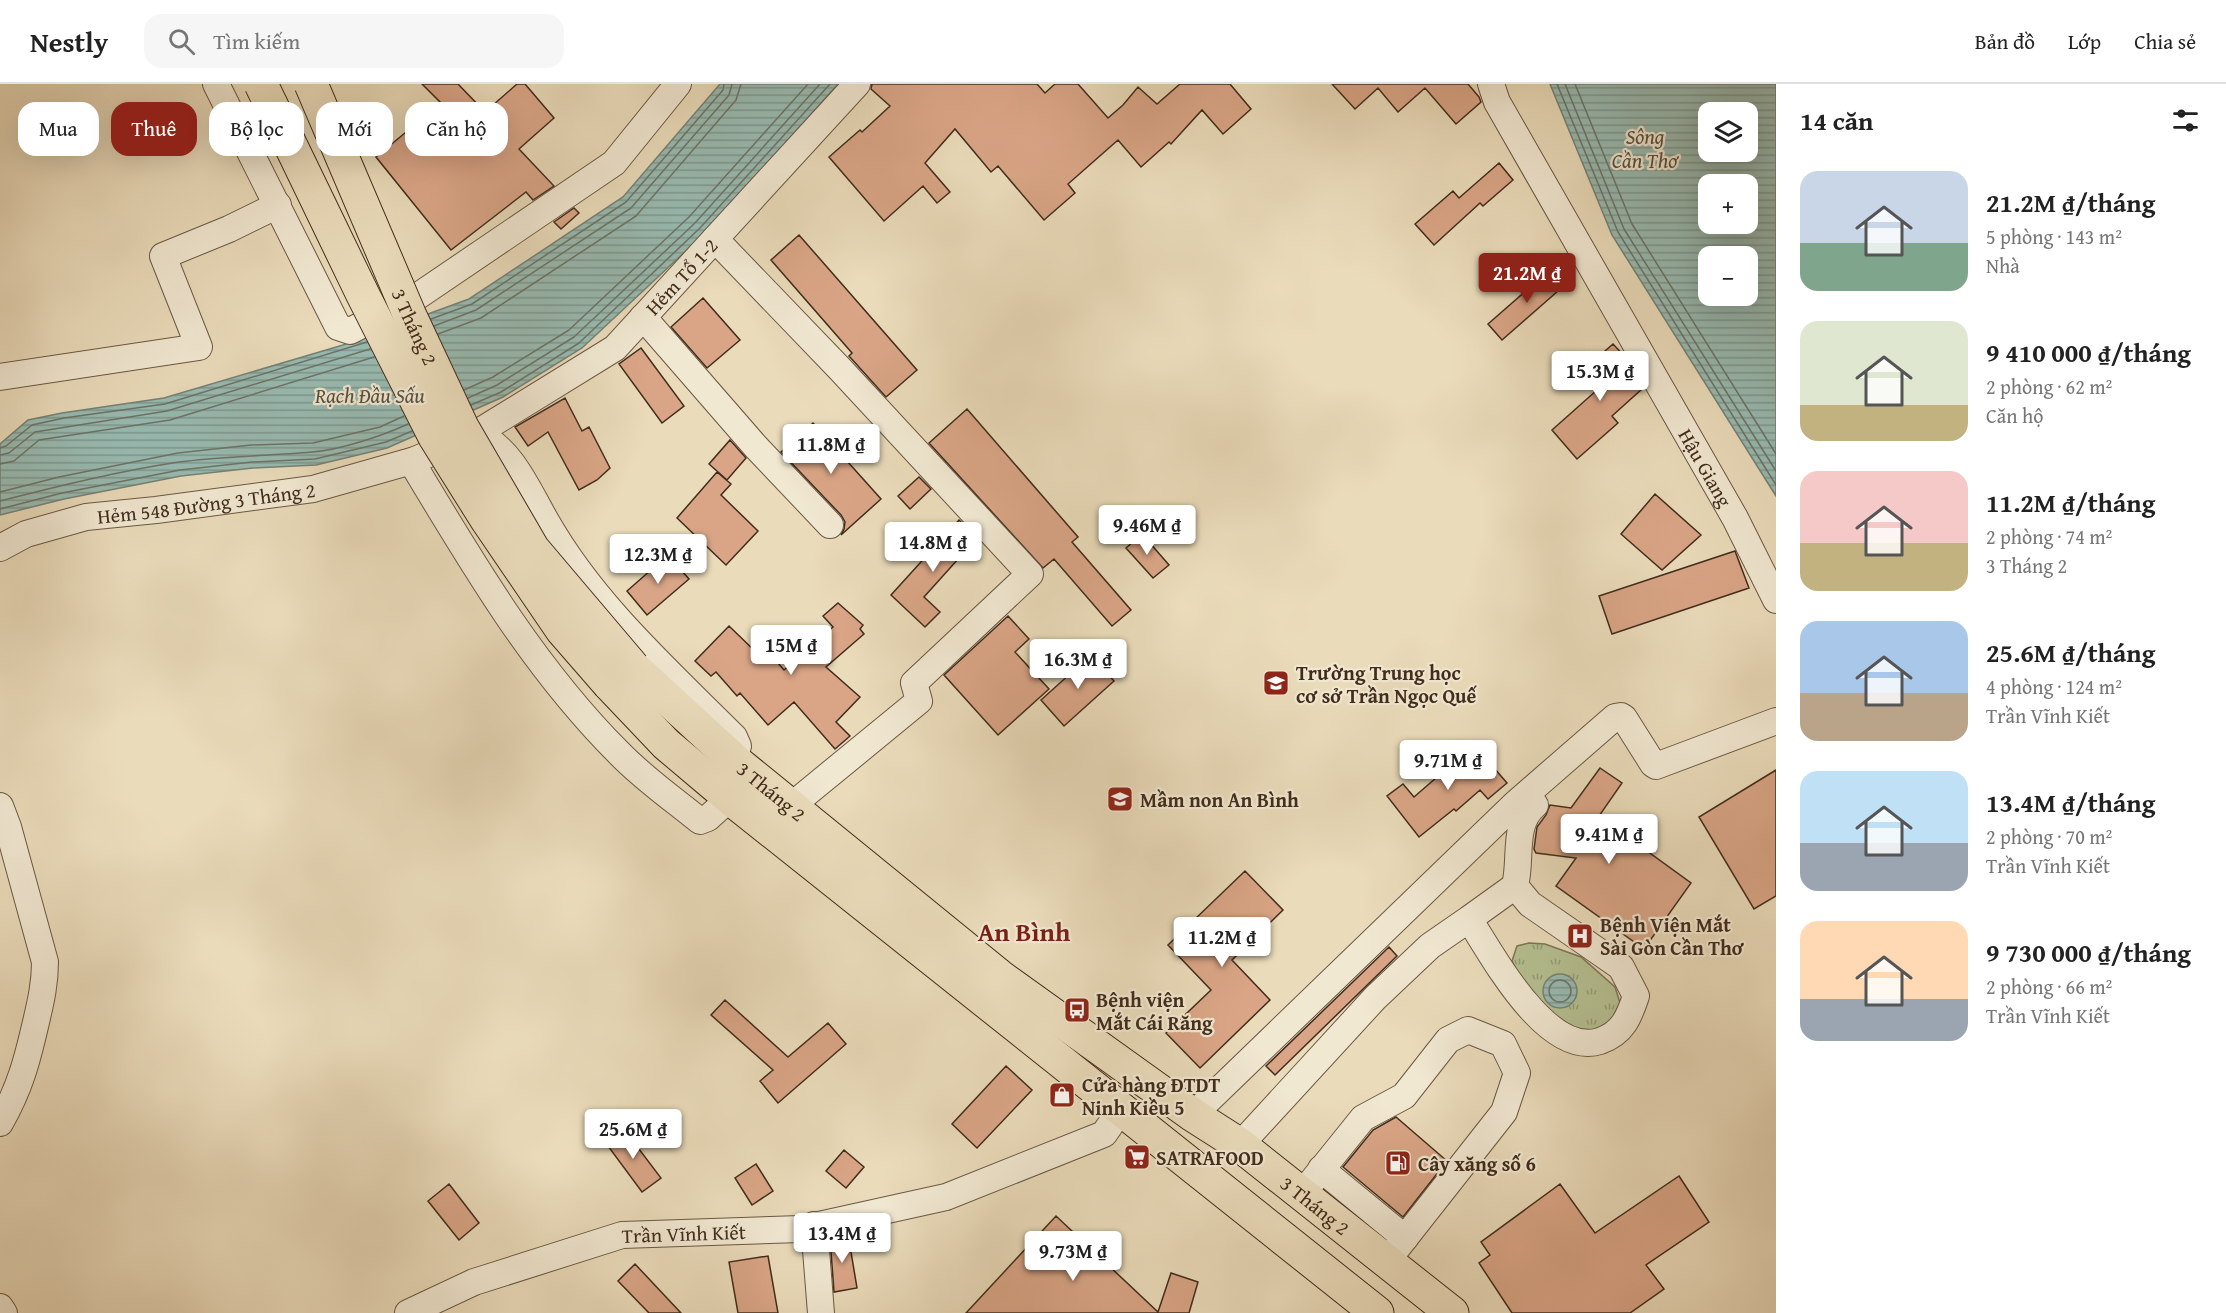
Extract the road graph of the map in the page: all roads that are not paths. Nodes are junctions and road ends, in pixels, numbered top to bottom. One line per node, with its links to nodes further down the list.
1 (216, 84): 8 (street)
2 (261, 84): 18 (highway, 3 Tháng 2, bridge)
3 (311, 84): 18 (highway, 3 Tháng 2, bridge)
4 (328, 84): 10 (street)
5 (678, 84): 10 (street)
6 (857, 84): 9 (street, Hẻm Tổ 1-2)
7 (1491, 84): 17 (street, Hậu Giang)
8 (278, 206): 10 (street); 12 (street)
9 (716, 239): 11 (street, Hẻm Tổ 1-2); 24 (street)
10 (418, 296)
11 (643, 317): 13 (street, Hẻm Tổ 1-2); 15 (street)
12 (0, 377)
13 (477, 433): 14 (street, Hẻm Tổ 1-2); 20 (street)
14 (415, 460): 16 (street, Hẻm 548 Đường 3 Tháng 2); 21 (street)
15 (830, 525)
16 (0, 548)
17 (1776, 600)
18 (621, 676): 20 (highway, 3 Tháng 2); 21 (highway, 3 Tháng 2)
19 (1776, 721): 28 (street)
20 (734, 760): 24 (highway, 3 Tháng 2)
21 (730, 798): 27 (highway, 3 Tháng 2)
22 (1535, 805): 25 (street)
23 (0, 806): 29 (street)
24 (791, 806): 28 (highway, 3 Tháng 2)
25 (1515, 886): 26 (street); 26 (street)
26 (1469, 919): 30 (street)
27 (1122, 1108): 33 (street, Trần Vĩnh Kiết); 39 (highway, 3 Tháng 2)
28 (1193, 1115): 30 (highway, 3 Tháng 2)
29 (0, 1123)
30 (1240, 1145): 32 (highway, 3 Tháng 2)
31 (1321, 1170): 32 (street); 34 (street); 34 (street)
32 (1301, 1194): 34 (highway, 3 Tháng 2)
33 (814, 1225): 37 (street, Trần Vĩnh Kiết); 38 (street)
34 (1396, 1250): 40 (highway, 3 Tháng 2)
35 (0, 1307): 36 (street)
36 (4, 1313)
37 (408, 1313)
38 (820, 1313)
39 (1377, 1313)
40 (1452, 1313)

